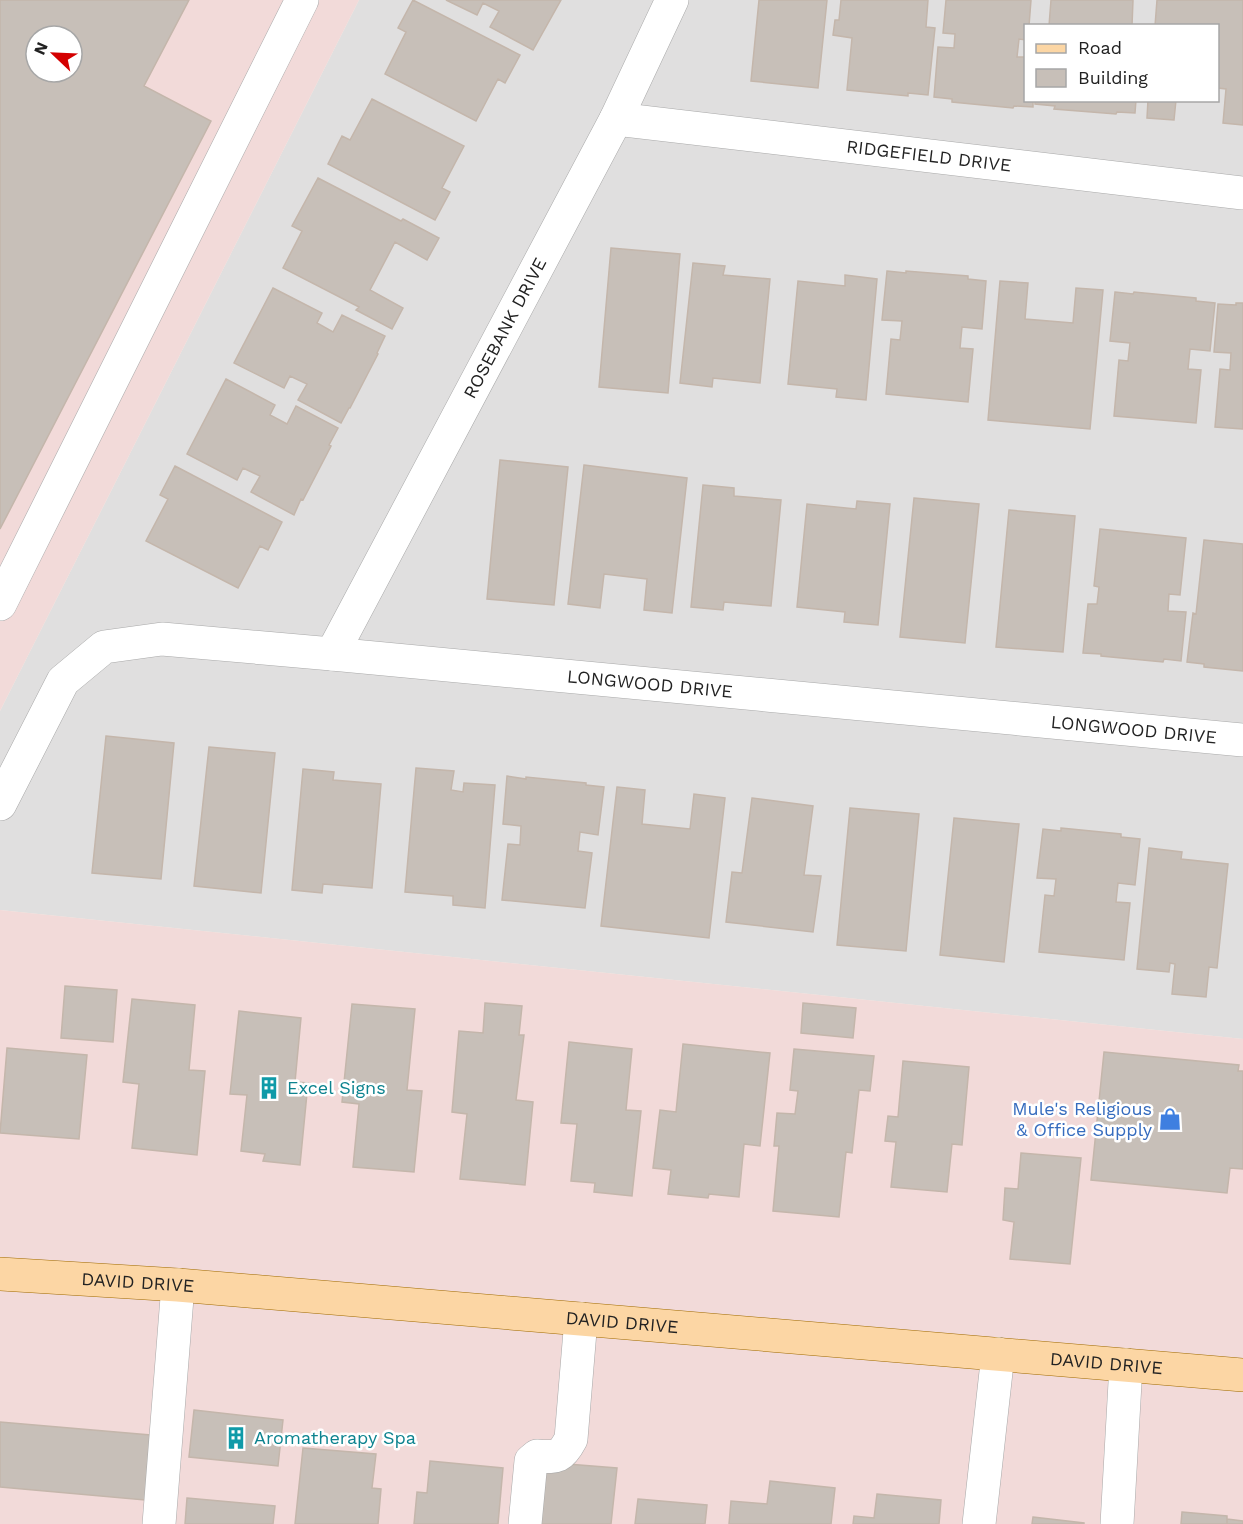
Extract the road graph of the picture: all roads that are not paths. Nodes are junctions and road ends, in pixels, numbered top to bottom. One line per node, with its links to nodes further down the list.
1 (302, 0): 5 (street)
2 (672, 0): 3 (street, ROSEBANK DRIVE)
3 (616, 119): 4 (street, RIDGEFIELD DRIVE); 6 (street, ROSEBANK DRIVE)
4 (1243, 193)
5 (0, 604)
6 (332, 654): 7 (street, LONGWOOD DRIVE); 8 (street, LONGWOOD DRIVE)
7 (1243, 740)
8 (0, 804)
9 (0, 1274): 10 (main road, DAVID DRIVE)
10 (178, 1285): 11 (main road, DAVID DRIVE); 15 (street)
11 (582, 1319): 12 (main road, DAVID DRIVE); 16 (street)
12 (998, 1354): 13 (main road, DAVID DRIVE); 17 (street)
13 (1126, 1365): 14 (main road, DAVID DRIVE); 18 (street)
14 (1243, 1375)
15 (159, 1524)
16 (525, 1524)
17 (979, 1524)
18 (1117, 1524)

